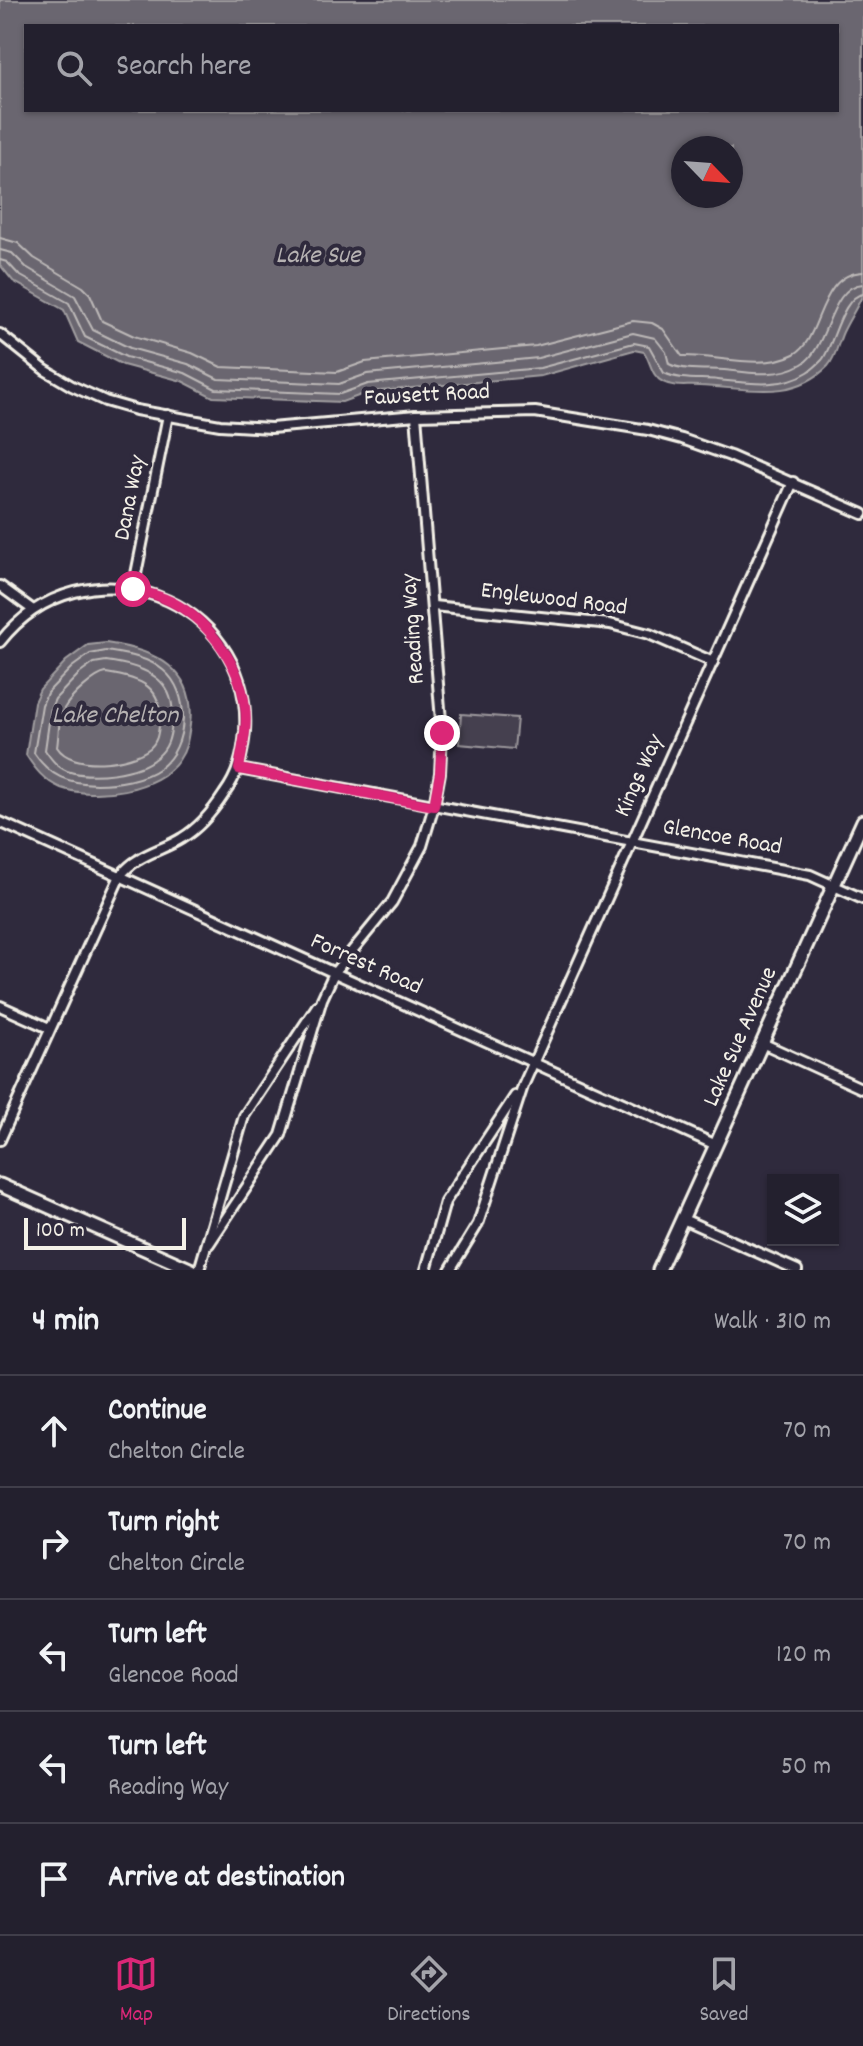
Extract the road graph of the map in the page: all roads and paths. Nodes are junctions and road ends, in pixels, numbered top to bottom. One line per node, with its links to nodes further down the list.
1 (0, 334): 2 (street, Fawsett Road)
2 (168, 415): 3 (street, Fawsett Road); 7 (street, Dana Way)
3 (416, 415): 4 (street, Fawsett Road); 8 (street, Reading Way)
4 (793, 482): 5 (street, Fawsett Road); 11 (street, Kings Way)
5 (863, 514)
6 (0, 586): 9 (street)
7 (133, 589): 9 (street); 12 (street)
8 (433, 606): 11 (street, Englewood Road); 13 (street, Reading Way)
9 (33, 610): 10 (street)
10 (0, 642)
11 (713, 662): 16 (street, Kings Way)
12 (239, 769): 13 (street, Glencoe Road); 17 (street)
13 (434, 806): 16 (street, Glencoe Road); 20 (street, Reading Way)
14 (863, 821): 18 (street, Lake Sue Avenue)
15 (0, 822): 17 (street, Forrest Road)
16 (632, 842): 18 (street, Glencoe Road); 25 (street, Kings Way)
17 (120, 876): 20 (street, Forrest Road); 23 (street)
18 (834, 886): 19 (street, Glencoe Road); 24 (street, Lake Sue Avenue)
19 (863, 899)
20 (334, 973): 21 (street, Reading Way); 25 (street, Forrest Road)
21 (322, 999): 32 (street, Reading Way); 32 (street, Reading Way)
22 (0, 1006): 23 (street)
23 (49, 1028): 28 (street)
24 (762, 1043): 27 (street); 29 (street, Lake Sue Avenue)
25 (534, 1062): 26 (street, Kings Way); 29 (street, Forrest Road)
26 (523, 1086): 35 (street, Kings Way); 36 (street, Kings Way)
27 (863, 1089)
28 (0, 1140)
29 (716, 1145): 31 (street, Lake Sue Avenue)
30 (0, 1185): 33 (street)
31 (683, 1219): 37 (street, Lake Sue Avenue); 38 (street)
32 (209, 1244): 34 (street, Reading Way)
33 (192, 1270)
34 (199, 1270)
35 (426, 1270)
36 (450, 1270)
37 (659, 1270)
38 (797, 1270)

